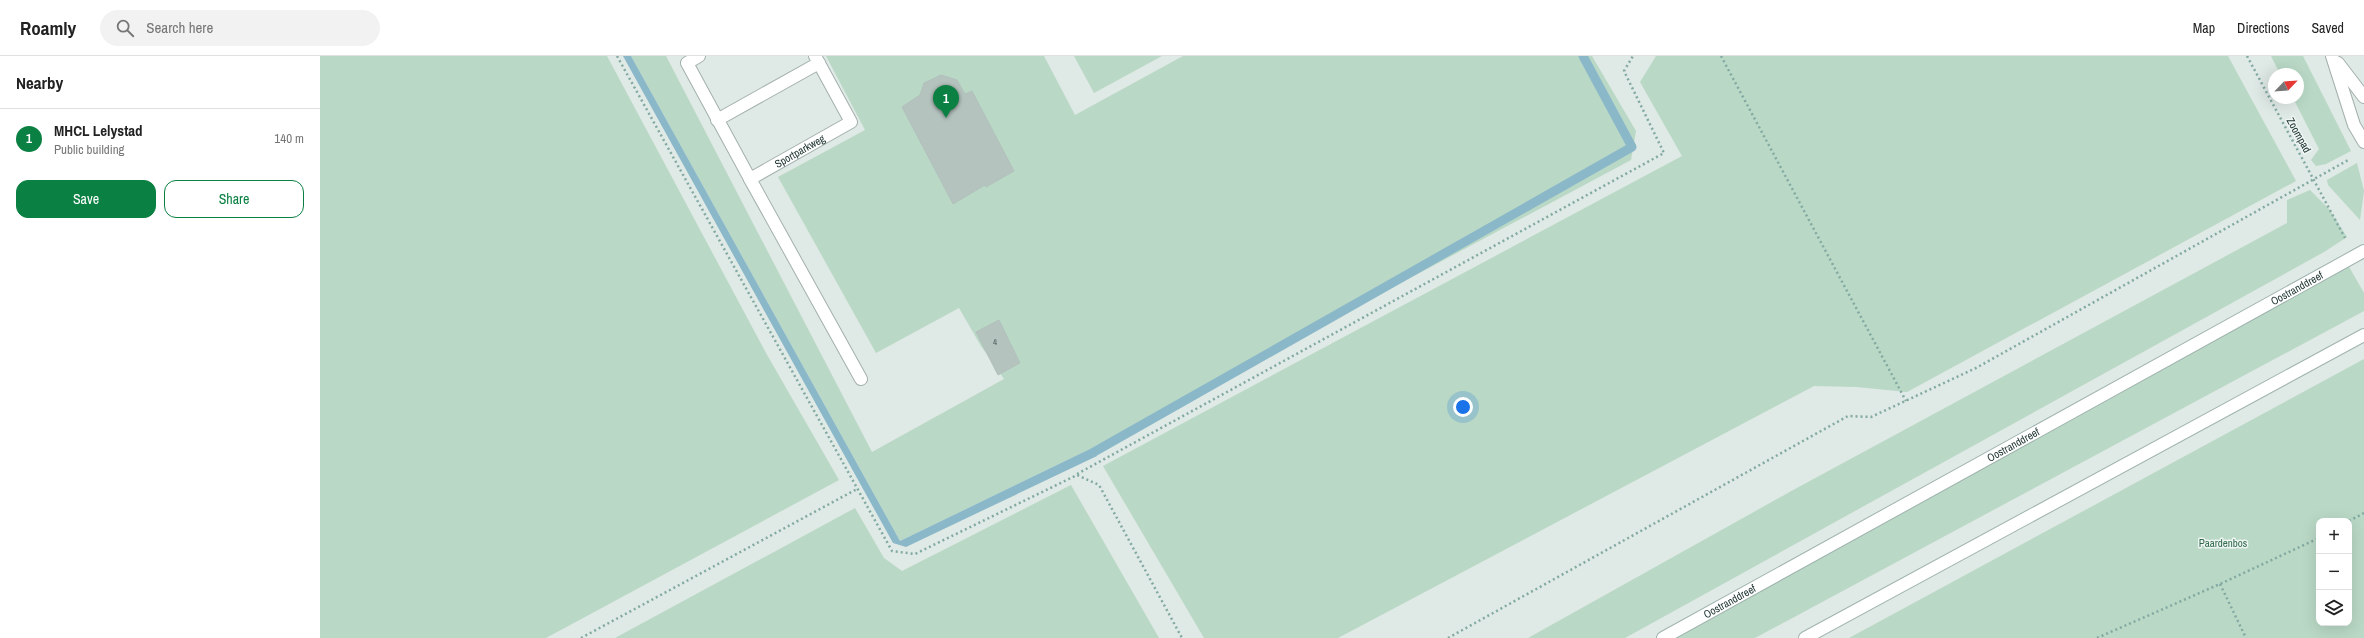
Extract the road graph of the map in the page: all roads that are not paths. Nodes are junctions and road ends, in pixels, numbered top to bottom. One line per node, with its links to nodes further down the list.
1 (700, 56): 5 (main road)
2 (2332, 56): 4 (main road); 6 (main road)
3 (817, 60): 5 (main road, Sportparkweg); 7 (main road, Sportparkweg)
4 (2364, 97)
5 (717, 120): 7 (main road)
6 (2364, 142)
7 (750, 179): 10 (main road)
8 (2359, 253): 11 (main road, Oostranddreef)
9 (2364, 335): 12 (main road)
10 (861, 379)
11 (1663, 638)
12 (1805, 638)

